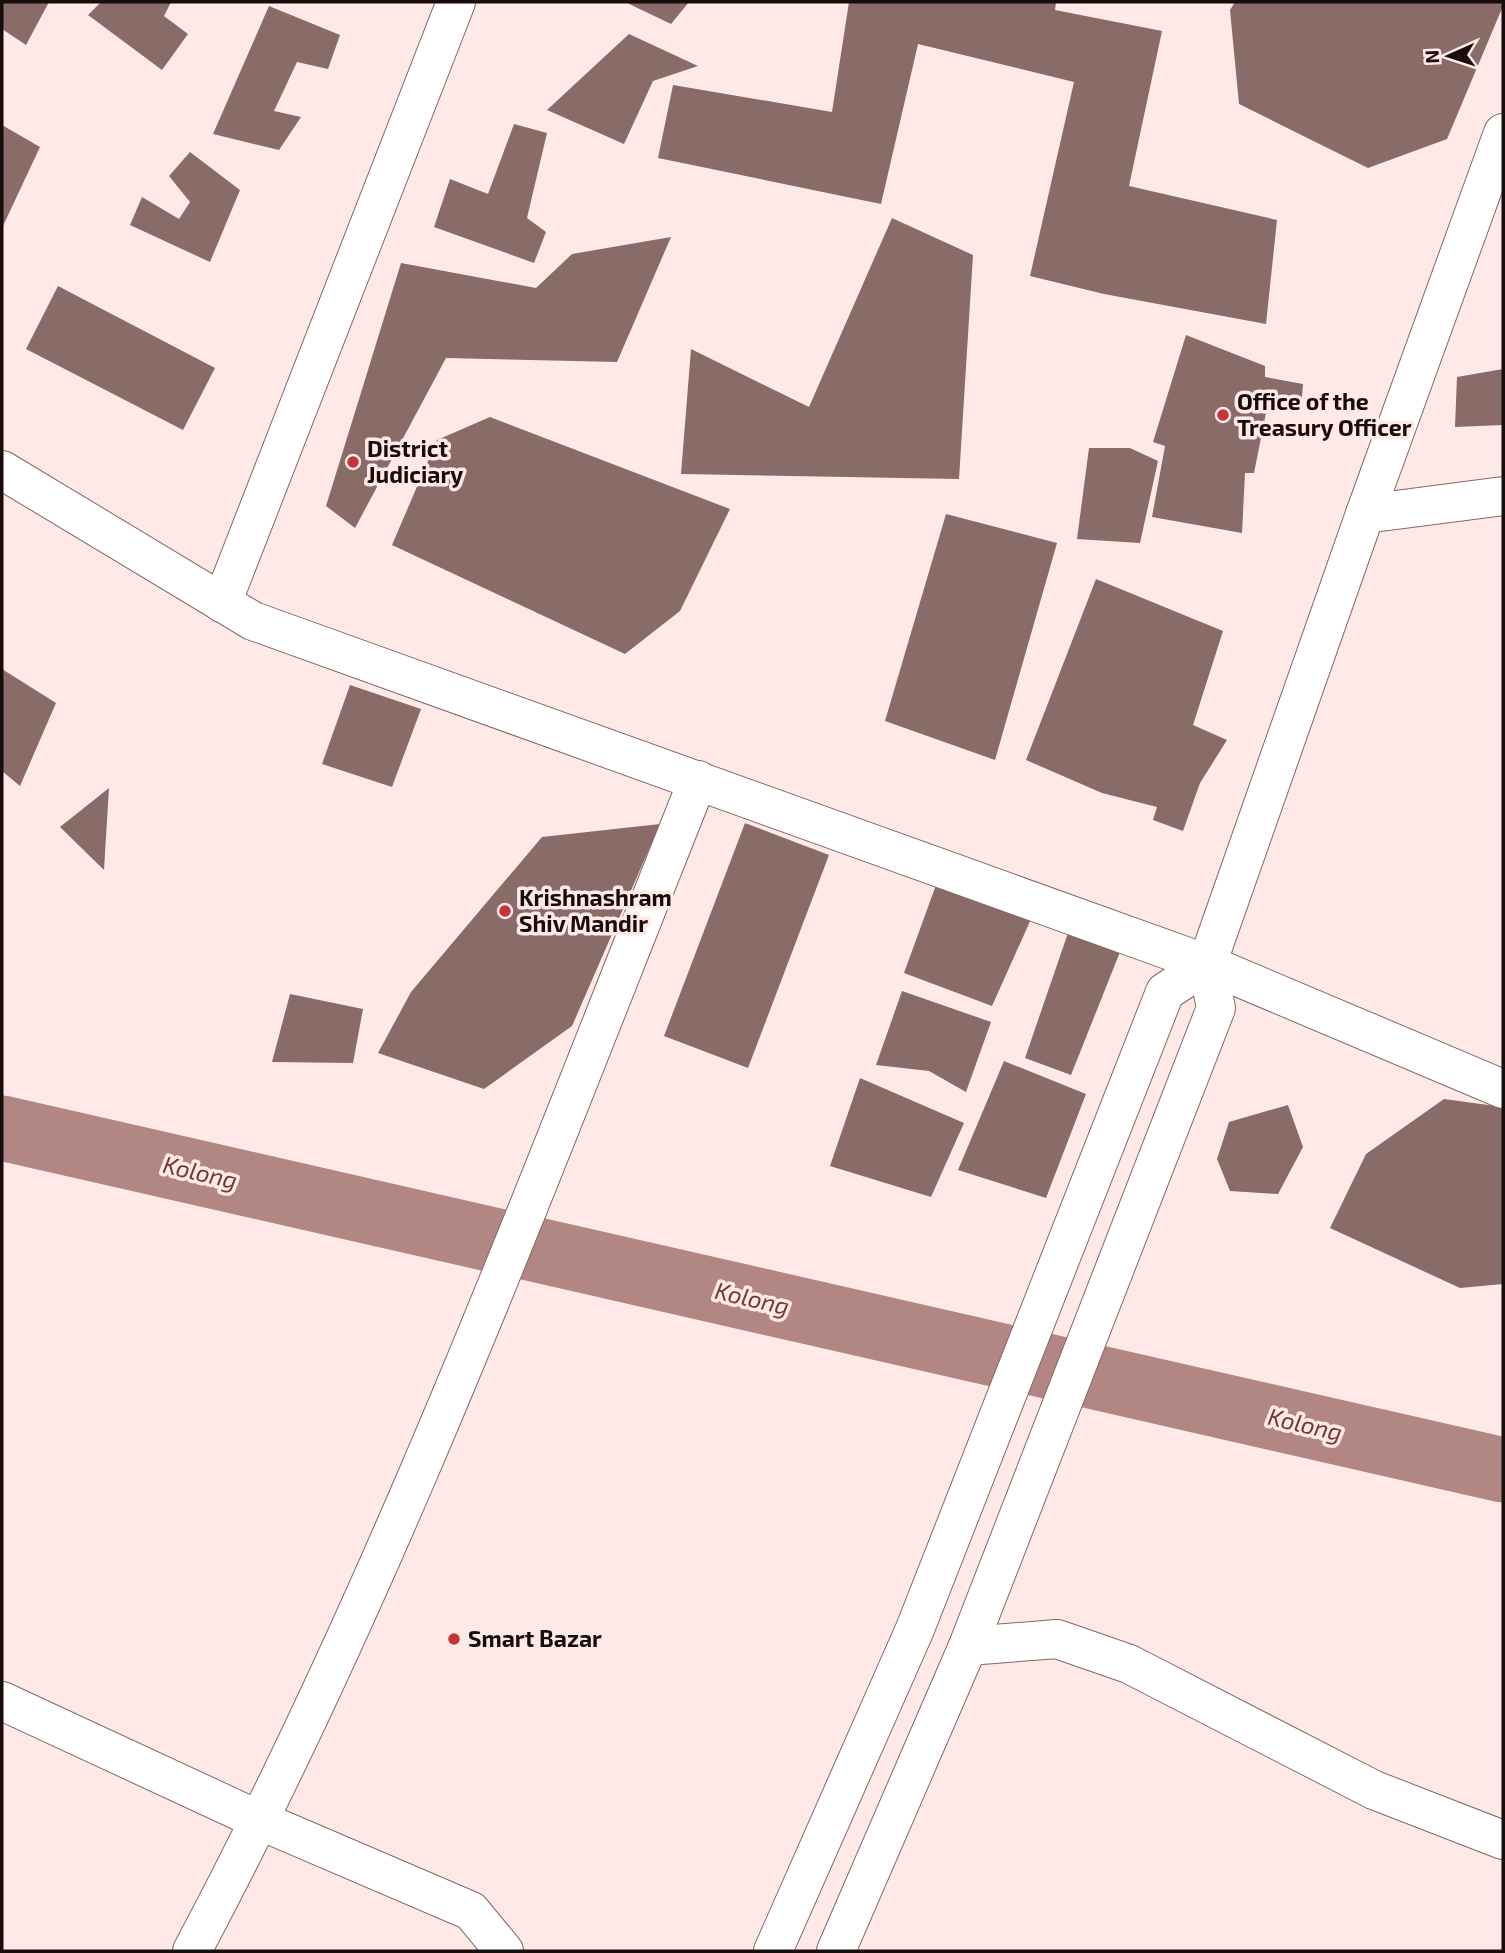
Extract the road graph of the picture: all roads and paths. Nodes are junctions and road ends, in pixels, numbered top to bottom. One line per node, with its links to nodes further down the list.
1 (456, 2): 6 (street)
2 (1503, 133): 5 (street)
3 (2, 470): 6 (street)
4 (1503, 496): 5 (street)
5 (1365, 514): 8 (street)
6 (222, 603): 7 (street)
7 (698, 780): 8 (street); 12 (street)
8 (1208, 964): 9 (street); 10 (street); 16 (street)
9 (1503, 1089)
10 (968, 1646): 13 (street); 17 (street)
11 (2, 1701): 12 (street)
12 (261, 1821): 14 (street); 15 (street)
13 (1503, 1840)
14 (192, 1951)
15 (505, 1951)
16 (773, 1951)
17 (836, 1951)

